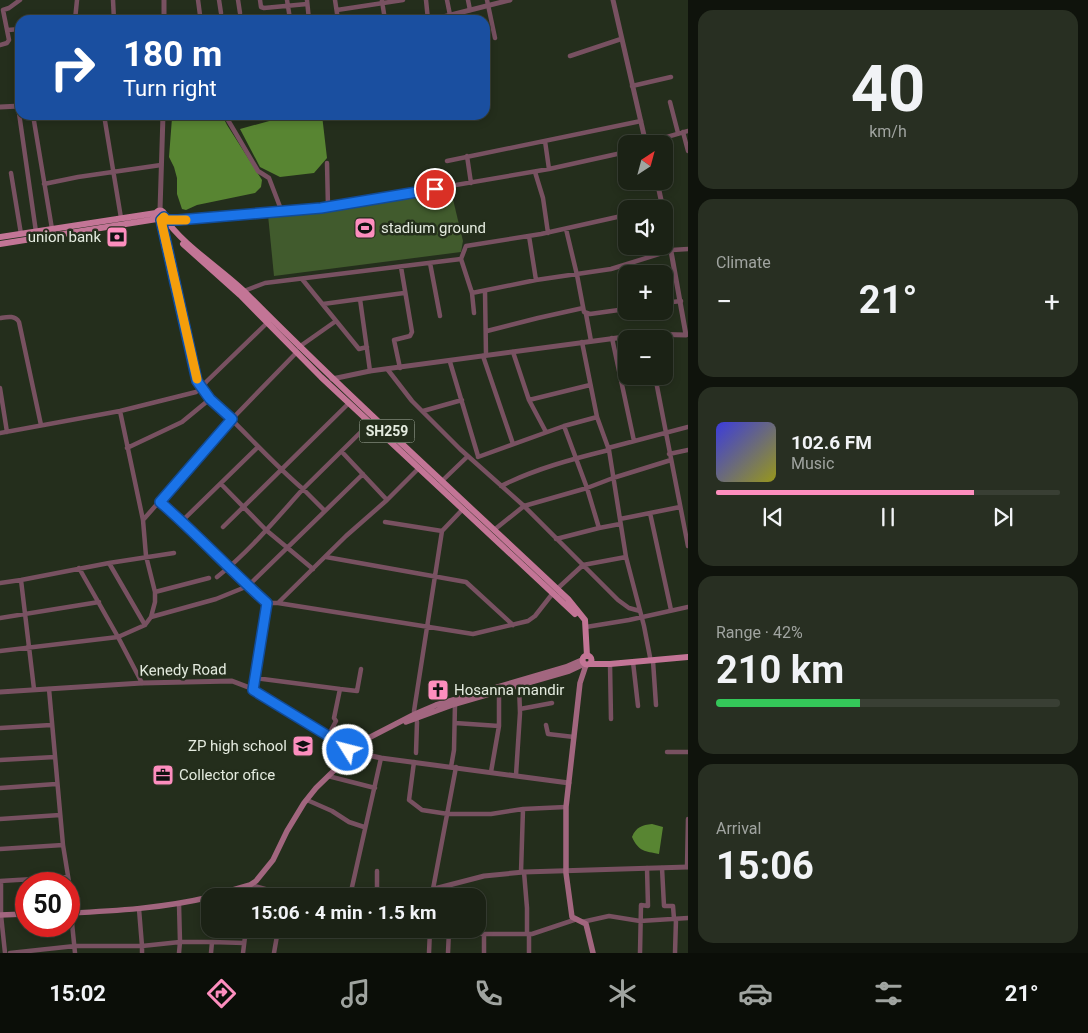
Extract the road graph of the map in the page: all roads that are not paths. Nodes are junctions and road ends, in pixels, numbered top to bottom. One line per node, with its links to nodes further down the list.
1 (8, 0): 22 (street)
2 (20, 0): 22 (street)
3 (77, 0): 28 (street)
4 (113, 0): 29 (street)
5 (164, 0): 30 (street)
6 (198, 0): 31 (street)
7 (219, 0): 26 (street)
8 (238, 0): 27 (street)
9 (260, 0): 21 (street)
10 (287, 0): 21 (street)
11 (335, 0): 24 (street)
12 (403, 0): 18 (street)
13 (426, 0): 36 (street)
14 (447, 0): 37 (street)
15 (468, 0): 25 (street)
16 (510, 0): 20 (street)
17 (613, 0): 42 (street)
18 (382, 1): 24 (street); 35 (street)
19 (307, 2): 21 (street); 33 (street)
20 (488, 3): 25 (street); 41 (street)
21 (288, 7): 32 (street)
22 (9, 8): 23 (street)
23 (1, 10): 40 (street)
24 (337, 10): 34 (street)
25 (470, 10): 38 (street)
26 (221, 13)
27 (240, 13)
28 (76, 15)
29 (114, 15)
30 (164, 15)
31 (200, 15)
32 (289, 15)
33 (308, 15)
34 (338, 15)
35 (384, 15)
36 (428, 15)
37 (450, 15)
38 (453, 15)
39 (15, 29): 40 (street)
40 (8, 30): 43 (street)
41 (495, 38)
42 (621, 39): 44 (street); 46 (street)
43 (0, 45)
44 (570, 56)
45 (671, 77): 46 (street)
46 (632, 86): 55 (street)
47 (670, 102): 56 (street)
48 (15, 106): 49 (street)
49 (0, 107)
50 (21, 120): 79 (street)
51 (34, 120): 70 (street)
52 (105, 120): 66 (street)
53 (163, 120): 64 (street)
54 (228, 120): 72 (street)
55 (641, 121): 57 (street); 58 (street)
56 (683, 132): 59 (street)
57 (644, 135)
58 (545, 140): 61 (street); 65 (street)
59 (688, 151)
60 (618, 154): 65 (street)
61 (467, 156): 62 (street); 69 (street)
62 (447, 160)
63 (326, 163): 71 (street)
64 (161, 165): 66 (street); 73 (street)
65 (549, 169): 67 (street)
66 (114, 172): 70 (street); 75 (street)
67 (535, 172): 69 (street); 80 (street)
68 (11, 173): 81 (street)
69 (471, 183): 71 (street)
70 (44, 184): 77 (street)
71 (328, 207): 72 (street)
72 (282, 212): 73 (street)
73 (161, 217): 75 (main road); 76 (main road); 95 (main road, SH259); 110 (main road, SH259); 129 (street)
74 (618, 217): 78 (street)
75 (121, 218): 76 (main road)
76 (84, 227): 77 (main road); 84 (main road)
77 (52, 229): 79 (main road)
78 (566, 229): 80 (street); 92 (street)
79 (36, 232): 81 (main road)
80 (548, 233): 82 (street)
81 (21, 234): 83 (main road)
82 (529, 236): 89 (street); 94 (street)
83 (0, 237)
84 (0, 244)
85 (688, 249): 86 (street)
86 (673, 250)
87 (656, 255): 92 (street)
88 (673, 255): 100 (street)
89 (461, 259): 90 (street); 98 (street)
90 (430, 263): 91 (street); 107 (street)
91 (401, 267): 93 (street); 97 (street)
92 (578, 275): 94 (street); 103 (street)
93 (302, 278): 95 (street); 102 (street)
94 (536, 280): 96 (street)
95 (244, 291): 119 (main road, SH259)
96 (485, 291): 98 (street); 111 (street)
97 (404, 293): 99 (street); 123 (street)
98 (472, 293): 105 (street)
99 (360, 299): 102 (street); 118 (street)
100 (681, 301): 101 (street); 113 (street)
101 (673, 302)
102 (323, 304): 109 (street)
103 (583, 308): 106 (street); 111 (street)
104 (618, 310): 106 (street)
105 (474, 313)
106 (586, 314): 116 (street)
107 (440, 316)
108 (0, 318): 140 (street)
109 (336, 321): 118 (street); 119 (street)
110 (267, 323): 119 (main road, SH259); 129 (street)
111 (487, 331): 121 (street)
112 (673, 335): 113 (street)
113 (687, 335)
114 (612, 338): 115 (street); 116 (street); 147 (street)
115 (618, 338)
116 (591, 341): 117 (street)
117 (582, 342): 120 (street); 127 (street)
118 (367, 347): 125 (street)
119 (298, 350): 126 (main road, SH259); 138 (street)
120 (513, 352): 121 (street); 133 (street)
121 (484, 356): 122 (street); 148 (street)
122 (450, 362): 123 (street); 132 (street)
123 (400, 368): 124 (street)
124 (388, 370): 125 (street); 136 (street)
125 (370, 372): 126 (street)
126 (330, 381): 134 (main road, SH259); 139 (main road, SH259)
127 (590, 385): 133 (street); 137 (street)
128 (657, 385): 145 (street)
129 (203, 387): 131 (street); 135 (street)
130 (0, 388): 143 (street)
131 (210, 399): 138 (street); 150 (street)
132 (462, 400): 136 (street); 156 (street)
133 (529, 400): 144 (street)
134 (349, 403): 139 (main road, SH259); 161 (street)
135 (120, 410): 140 (street); 150 (street)
136 (423, 411): 155 (street)
137 (597, 416): 141 (street); 151 (street)
138 (232, 419): 149 (street); 170 (street)
139 (373, 422): 153 (street); 160 (main road, SH259); 164 (main road, SH259)
140 (41, 425): 143 (street)
141 (564, 426): 144 (street); 157 (street)
142 (688, 427): 145 (street)
143 (7, 432): 146 (street)
144 (546, 432): 148 (street)
145 (666, 432): 147 (street); 154 (street)
146 (0, 433)
147 (634, 440): 151 (street)
148 (514, 444): 156 (street)
149 (258, 447): 161 (street); 165 (street)
150 (127, 448): 177 (street)
151 (608, 449): 157 (street); 163 (street)
152 (688, 450): 154 (street)
153 (342, 452): 162 (street); 168 (street)
154 (669, 454): 159 (street)
155 (468, 456): 158 (street); 164 (street)
156 (478, 456): 158 (street)
157 (576, 458): 166 (street); 167 (street)
158 (473, 460): 166 (street)
159 (671, 460): 163 (street); 173 (street)
160 (419, 468): 169 (street); 174 (main road, SH259)
161 (281, 470): 168 (street); 172 (street)
162 (363, 474): 169 (street); 175 (street)
163 (613, 478): 167 (street); 180 (street)
164 (442, 481): 184 (main road, SH259)
165 (221, 484): 172 (street); 178 (street)
166 (501, 486): 171 (street)
167 (587, 488): 171 (street); 182 (street)
168 (303, 489): 175 (street); 183 (street)
169 (387, 500): 191 (street)
170 (160, 502): 177 (street); 178 (street)
171 (524, 506): 184 (street); 186 (street)
172 (244, 507): 181 (street); 183 (street)
173 (680, 507): 176 (street); 187 (street)
174 (463, 509): 185 (street); 204 (main road, SH259)
175 (325, 511): 188 (street)
176 (650, 513): 180 (street); 210 (street)
177 (142, 520): 190 (street)
178 (182, 521): 196 (street)
179 (385, 522): 185 (street)
180 (620, 522): 182 (street); 192 (street)
181 (223, 527)
182 (598, 528): 186 (street)
183 (266, 530): 188 (street); 196 (street)
184 (494, 530): 204 (main road, SH259)
185 (442, 531): 198 (street)
186 (556, 539): 194 (street)
187 (688, 546)
188 (288, 547): 197 (street); 203 (street)
189 (174, 553): 190 (street)
190 (146, 556): 193 (street); 205 (street)
191 (326, 556): 197 (street); 198 (street)
192 (626, 557): 194 (street); 211 (street)
193 (109, 563): 195 (street); 216 (street)
194 (583, 565): 204 (street); 211 (street)
195 (79, 568): 201 (street); 206 (street)
196 (228, 568): 199 (street); 203 (street)
197 (313, 569): 208 (street)
198 (435, 576): 217 (street); 218 (street)
199 (217, 577)
200 (209, 578): 205 (street)
201 (21, 580): 202 (street); 212 (street)
202 (0, 583)
203 (248, 586): 207 (street); 213 (street)
204 (555, 591): 217 (street); 219 (main road, SH259); 226 (main road, SH259)
205 (155, 592): 213 (street)
206 (99, 602): 212 (street); 220 (street)
207 (267, 603): 208 (street); 230 (street)
208 (278, 603): 218 (street)
209 (688, 607): 210 (street)
210 (671, 610): 215 (street)
211 (640, 611): 215 (street)
212 (26, 613): 214 (street); 221 (street)
213 (151, 617): 216 (street)
214 (0, 618)
215 (642, 618): 219 (street); 225 (street)
216 (145, 624): 220 (street)
217 (513, 625): 218 (street)
218 (427, 626): 244 (street)
219 (586, 627): 226 (main road)
220 (118, 637): 221 (street); 231 (street)
221 (28, 648): 222 (street); 233 (street)
222 (0, 650)
223 (688, 652): 225 (main road)
224 (688, 657): 225 (main road)
225 (651, 658): 226 (main road); 227 (main road); 241 (street)
226 (586, 661): 228 (main road); 232 (main road); 244 (main road); 252 (main road)
227 (634, 662): 228 (main road); 242 (street)
228 (610, 664): 245 (street)
229 (361, 670): 235 (street)
230 (255, 678): 235 (street); 236 (street)
231 (142, 683): 234 (street, Kenedy Road); 236 (street, Kenedy Road)
232 (519, 686): 237 (main road); 243 (street)
233 (34, 689): 234 (street, Kenedy Road); 238 (street, Kenedy Road)
234 (48, 689): 247 (street)
235 (340, 689): 251 (street)
236 (253, 690): 251 (street, Kenedy Road)
237 (499, 691): 240 (main road); 249 (street)
238 (0, 692)
239 (552, 703): 243 (street)
240 (456, 704): 244 (main road); 246 (street)
241 (656, 705)
242 (638, 706)
243 (520, 709): 263 (street)
244 (415, 716): 253 (main road); 256 (street)
245 (611, 718)
246 (455, 723): 249 (street); 261 (street)
247 (51, 724): 250 (street); 257 (street)
248 (546, 725): 252 (street)
249 (499, 726): 262 (street)
250 (0, 728)
251 (328, 736): 253 (street, Kenedy Road)
252 (574, 737): 265 (main road)
253 (352, 750): 258 (street, Kenedy Road); 264 (main road)
254 (667, 752): 255 (street)
255 (688, 752)
256 (416, 753)
257 (55, 757): 259 (street); 266 (street)
258 (381, 758): 260 (street, Kenedy Road); 268 (street)
259 (0, 760)
260 (414, 762): 261 (street, Kenedy Road); 272 (street)
261 (453, 767): 262 (street, Kenedy Road); 272 (street)
262 (491, 772): 263 (street, Kenedy Road)
263 (516, 775): 265 (street, Kenedy Road)
264 (328, 776): 268 (street); 269 (main road)
265 (570, 783): 270 (main road)
266 (56, 784): 267 (street); 273 (street)
267 (0, 788)
268 (374, 788): 276 (street)
269 (307, 800): 276 (street); 288 (main road)
270 (566, 808): 271 (street); 282 (main road)
271 (523, 809): 272 (street); 285 (street)
272 (448, 814): 294 (street)
273 (60, 815): 274 (street); 277 (street)
274 (0, 819)
275 (688, 819): 279 (street)
276 (364, 826): 292 (street)
277 (63, 845): 278 (street); 284 (street)
278 (0, 849)
279 (688, 867): 281 (street)
280 (647, 868): 281 (street); 282 (street); 305 (street)
281 (662, 868): 303 (street)
282 (566, 870): 285 (street); 304 (main road)
283 (377, 871): 293 (street)
284 (67, 872)
285 (522, 872): 289 (street); 307 (street)
286 (15, 880): 287 (street)
287 (0, 881): 301 (street)
288 (250, 886): 290 (main road); 291 (street)
289 (450, 886): 295 (street)
290 (243, 888)
291 (256, 888)
292 (352, 888)
293 (377, 888)
294 (432, 888)
295 (444, 888)
296 (201, 899): 297 (main road)
297 (179, 904): 298 (main road); 314 (street)
298 (139, 909): 299 (main road); 318 (street)
299 (80, 912)
300 (15, 914): 301 (main road)
301 (1, 915): 319 (street)
302 (688, 918): 303 (street)
303 (675, 919): 305 (street); 333 (street)
304 (579, 921): 305 (street); 307 (street); 331 (main road)
305 (640, 922): 332 (street)
306 (486, 934): 307 (street)
307 (528, 934): 330 (street)
308 (74, 937): 317 (street)
309 (245, 938): 316 (street)
310 (277, 938): 326 (street)
311 (430, 938): 327 (street)
312 (449, 938): 328 (street)
313 (484, 938): 329 (street)
314 (180, 942): 315 (street); 318 (street); 323 (street)
315 (212, 942): 316 (street); 324 (street)
316 (244, 943): 325 (street)
317 (75, 946): 318 (street); 320 (street); 321 (street)
318 (142, 946): 322 (street)
319 (5, 953)
320 (10, 953)
321 (75, 953)
322 (142, 953)
323 (179, 953)
324 (211, 953)
325 (243, 953)
326 (274, 953)
327 (430, 953)
328 (448, 953)
329 (484, 953)
330 (530, 953)
331 (593, 953)
332 (640, 953)
333 (675, 953)

